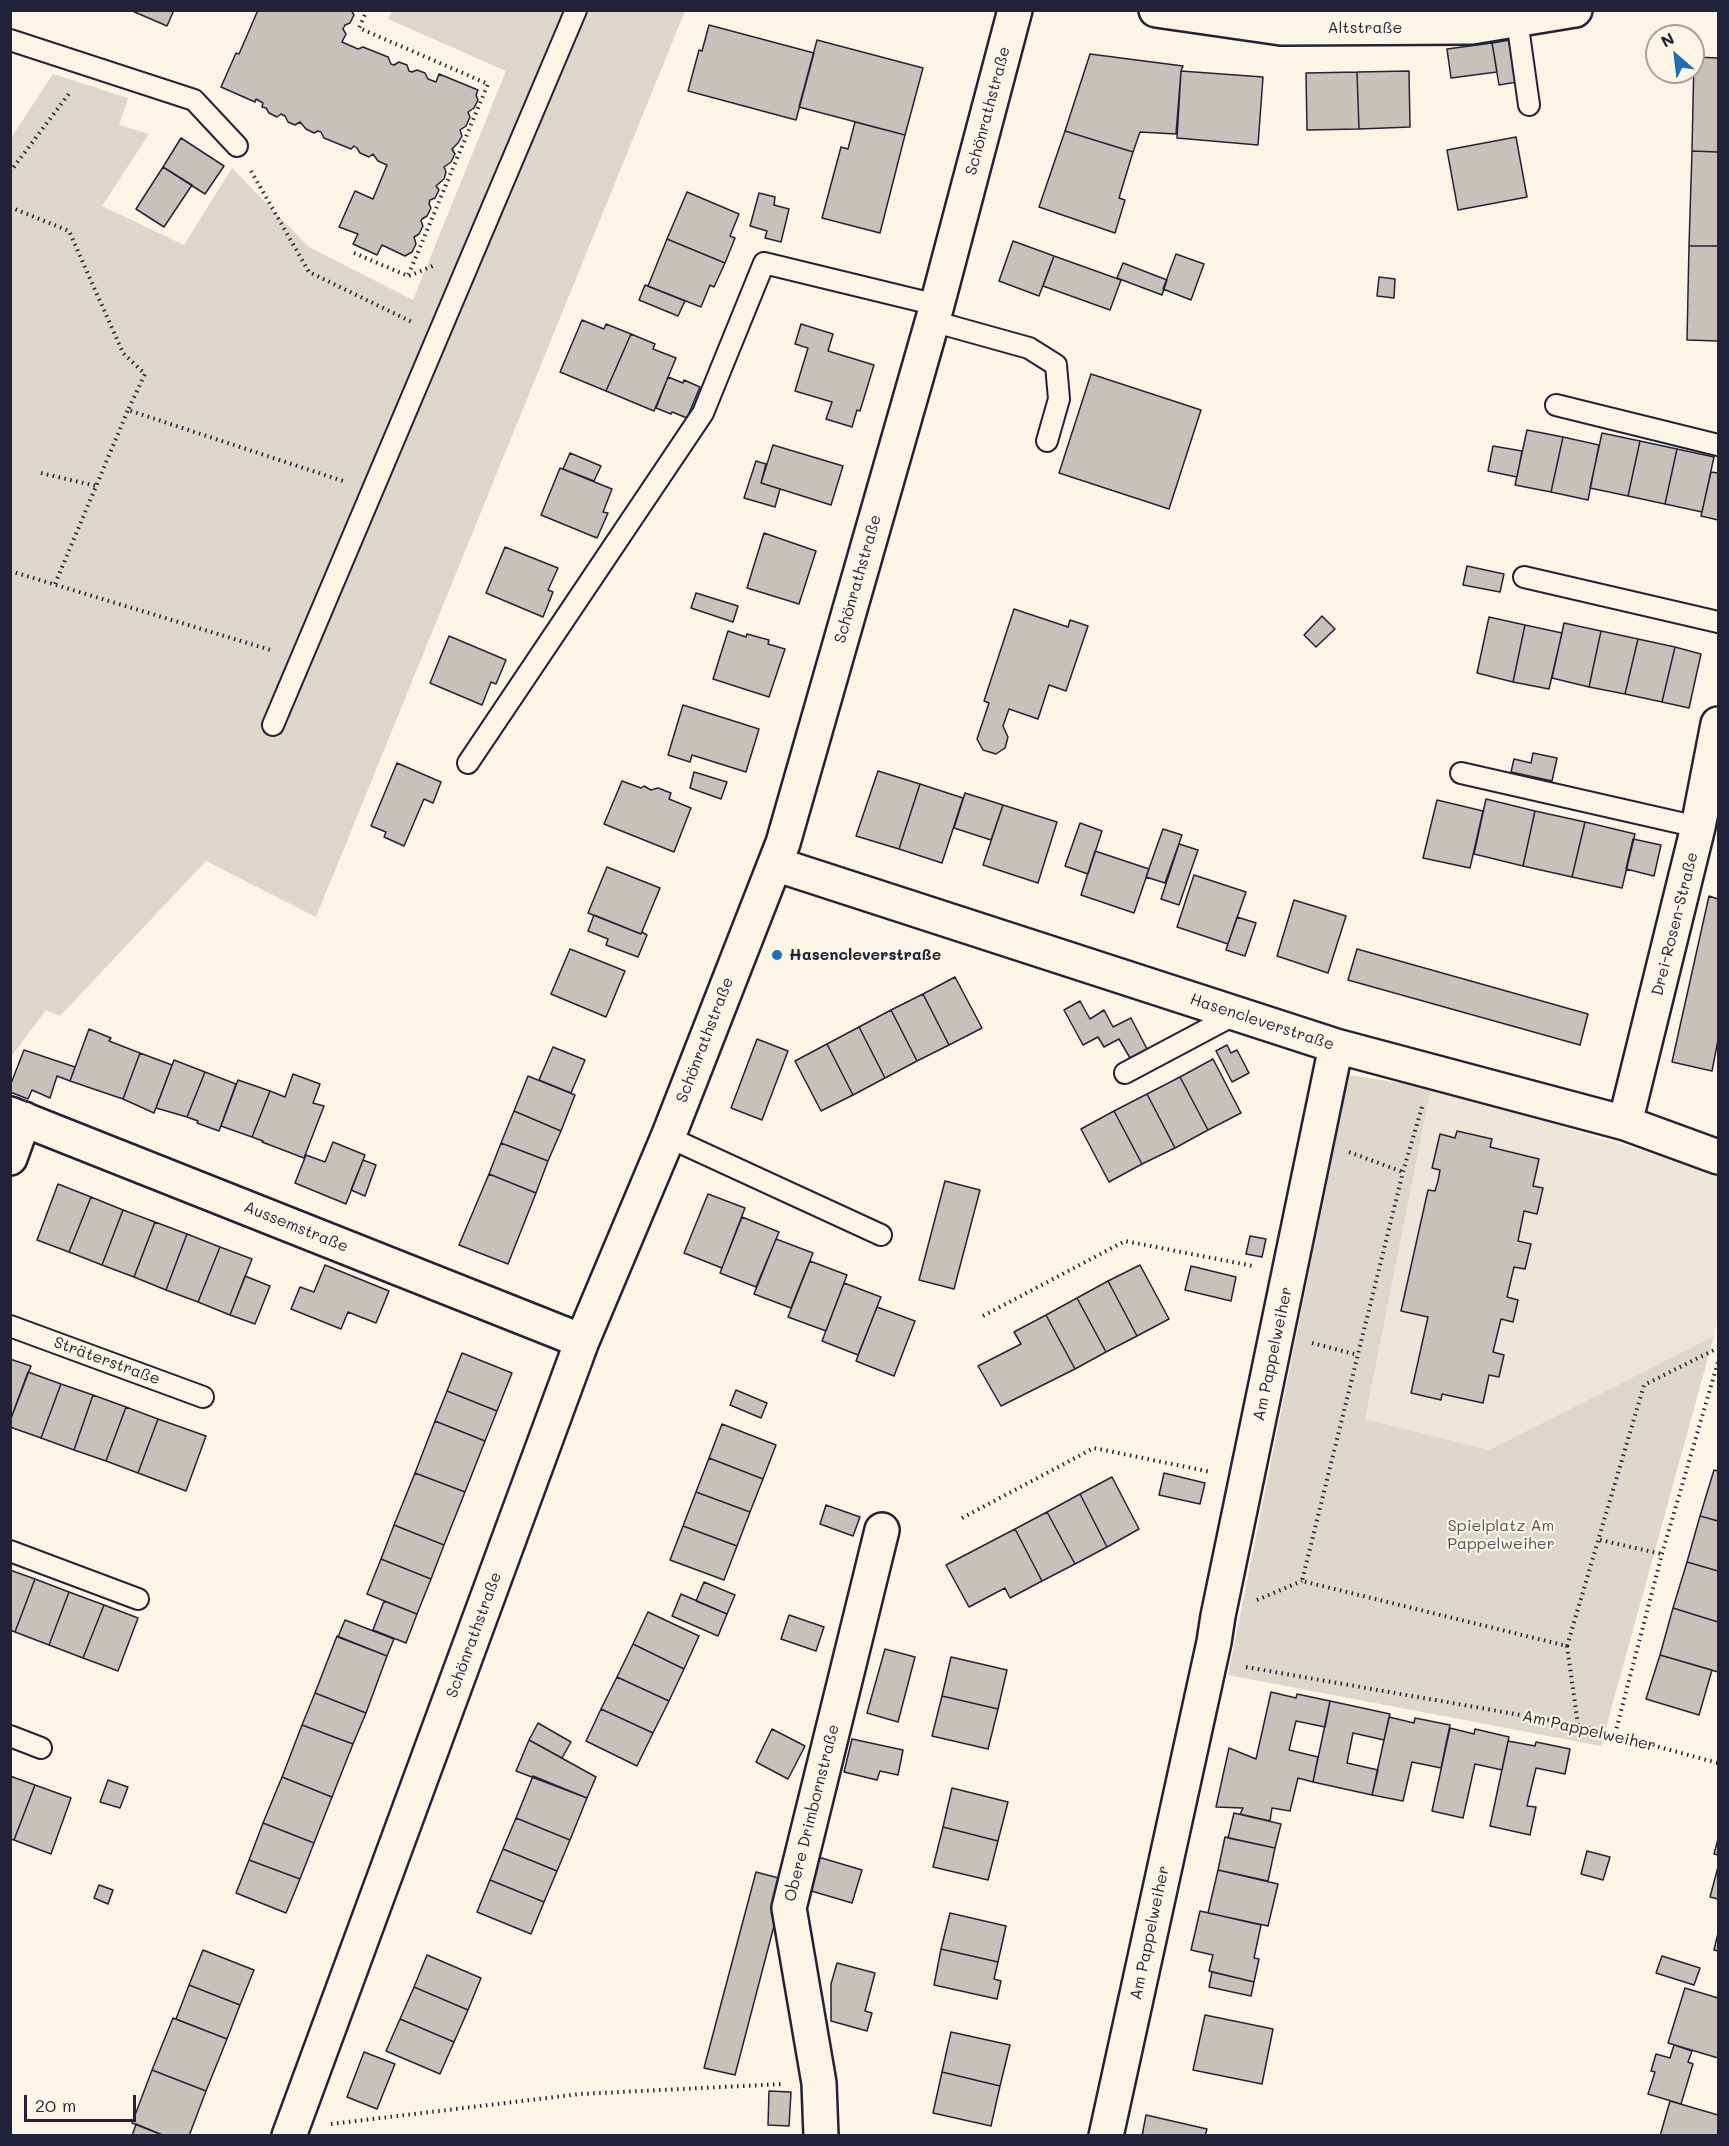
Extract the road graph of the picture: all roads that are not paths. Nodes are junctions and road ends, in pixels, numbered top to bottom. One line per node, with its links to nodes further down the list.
1 (576, 10): 16 (lane)
2 (1015, 10): 9 (street, Schönrathstraße)
3 (1156, 10): 5 (street, Altstraße)
4 (1575, 10): 5 (street, Altstraße)
5 (1517, 20): 7 (lane)
6 (10, 40): 8 (lane)
7 (1529, 105)
8 (237, 146)
9 (934, 313): 11 (lane); 17 (lane); 20 (street, Schönrathstraße)
10 (1556, 405): 12 (lane)
11 (1047, 441)
12 (1719, 445)
13 (1524, 576): 14 (lane)
14 (1719, 622)
15 (1719, 724): 19 (street, Drei-Rosen-Straße)
16 (273, 725)
17 (468, 763)
18 (1461, 773): 19 (lane)
19 (1698, 828): 25 (street, Drei-Rosen-Straße)
20 (775, 864): 21 (street, Hasencleverstraße); 26 (street, Schönrathstraße)
21 (1236, 1014): 22 (street, Hasencleverstraße); 23 (lane)
22 (1336, 1046): 25 (street, Hasencleverstraße); 40 (street, Am Pappelweiher)
23 (1125, 1073)
24 (17, 1116): 28 (street); 31 (street, Aussemstraße)
25 (1625, 1123): 27 (street, Hasencleverstraße)
26 (668, 1137): 29 (lane); 31 (street, Schönrathstraße)
27 (1719, 1157)
28 (10, 1158)
29 (881, 1235)
30 (10, 1326): 32 (lane, Sträterstraße)
31 (582, 1341): 38 (street, Schönrathstraße)
32 (203, 1397)
33 (882, 1530): 39 (street, Obere Drimbornstraße)
34 (10, 1551): 35 (lane)
35 (138, 1599)
36 (10, 1736): 37 (lane)
37 (41, 1748)
38 (290, 2132)
39 (821, 2136)
40 (1106, 2136)

